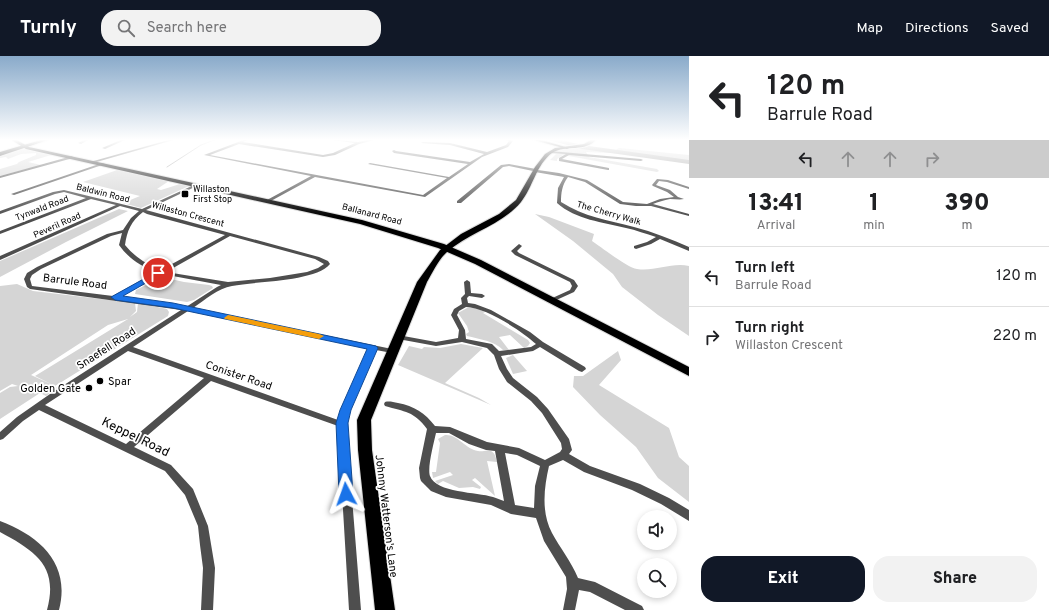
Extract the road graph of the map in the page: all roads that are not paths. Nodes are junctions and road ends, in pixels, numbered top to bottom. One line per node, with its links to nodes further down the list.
1 (44, 165): 13 (street)
2 (100, 165): 19 (street)
3 (107, 165): 17 (main road, Ballanard Road)
4 (256, 165): 11 (street)
5 (375, 165): 14 (street)
6 (469, 165): 14 (street)
7 (540, 165): 10 (highway, Johnny Watterson's Lane)
8 (586, 165): 9 (street)
9 (609, 169)
10 (536, 170): 12 (street); 23 (street); 36 (highway, Johnny Watterson's Lane)
11 (313, 176): 14 (street); 24 (street)
12 (567, 176): 26 (street); 33 (street, The Cherry Walk)
13 (0, 177)
14 (451, 178)
15 (648, 183): 16 (street)
16 (654, 184): 18 (street); 20 (street)
17 (198, 185): 24 (main road, Ballanard Road); 27 (street)
18 (689, 188)
19 (13, 194)
20 (676, 197): 22 (street); 26 (street)
21 (90, 198): 25 (street, Baldwin Road); 28 (street, Baldwin Road); 31 (street, Tynwald Road)
22 (682, 199)
23 (469, 200)
24 (269, 201): 36 (main road, Ballanard Road)
25 (120, 205): 27 (street, Baldwin Road); 38 (street, Peveril Road)
26 (651, 205): 29 (street)
27 (142, 211): 30 (street); 32 (street, Willaston Crescent)
28 (0, 213)
29 (689, 215)
30 (125, 231): 39 (street, Willaston Crescent); 44 (street, Barrule Road)
31 (0, 233)
32 (229, 235): 39 (street, Willaston Crescent); 41 (street, Willaston Crescent)
33 (660, 238): 35 (street); 37 (street, The Cherry Walk)
34 (519, 246): 45 (street)
35 (636, 247)
36 (446, 248): 45 (main road, Ballanard Road); 50 (highway, Johnny Watterson's Lane)
37 (689, 249)
38 (0, 258)
39 (161, 272): 41 (street, Willaston Crescent); 44 (street, Willaston Crescent)
40 (467, 282): 42 (street)
41 (229, 285): 47 (street, Snaefell Road)
42 (468, 294): 43 (street); 46 (street)
43 (482, 296)
44 (115, 297): 47 (street, Barrule Road)
45 (550, 301): 58 (main road, Ballanard Road)
46 (465, 305): 49 (street); 51 (street)
47 (187, 309): 53 (street, Snaefell Road); 54 (street, Barrule Road)
48 (507, 313): 49 (street)
49 (498, 316): 52 (street)
50 (398, 337): 51 (street); 55 (highway, Johnny Watterson's Lane)
51 (462, 340): 56 (street)
52 (540, 344): 56 (street); 57 (street)
53 (128, 348): 59 (street, Conister Road); 61 (street, Snaefell Road)
54 (373, 348): 55 (street, Barrule Road); 62 (street)
55 (392, 351): 77 (highway, Johnny Watterson's Lane)
56 (497, 354): 67 (street)
57 (582, 369)
58 (689, 372)
59 (210, 378): 62 (street, Conister Road); 65 (street)
60 (388, 404): 63 (street)
61 (39, 406): 64 (street, Snaefell Road); 65 (street, Keppel Road)
62 (342, 423): 76 (street)
63 (432, 428): 66 (street); 69 (street)
64 (0, 436)
65 (128, 447): 75 (street, Keppel Road)
66 (499, 448): 68 (street); 69 (street)
67 (563, 455): 68 (street); 71 (street)
68 (545, 464): 70 (street)
69 (511, 509): 70 (street)
70 (539, 514): 73 (street)
71 (689, 516)
72 (0, 526): 74 (street)
73 (573, 583): 78 (street); 79 (street)
74 (53, 610)
75 (206, 610)
76 (355, 610)
77 (385, 610)
78 (569, 610)
79 (638, 610)

